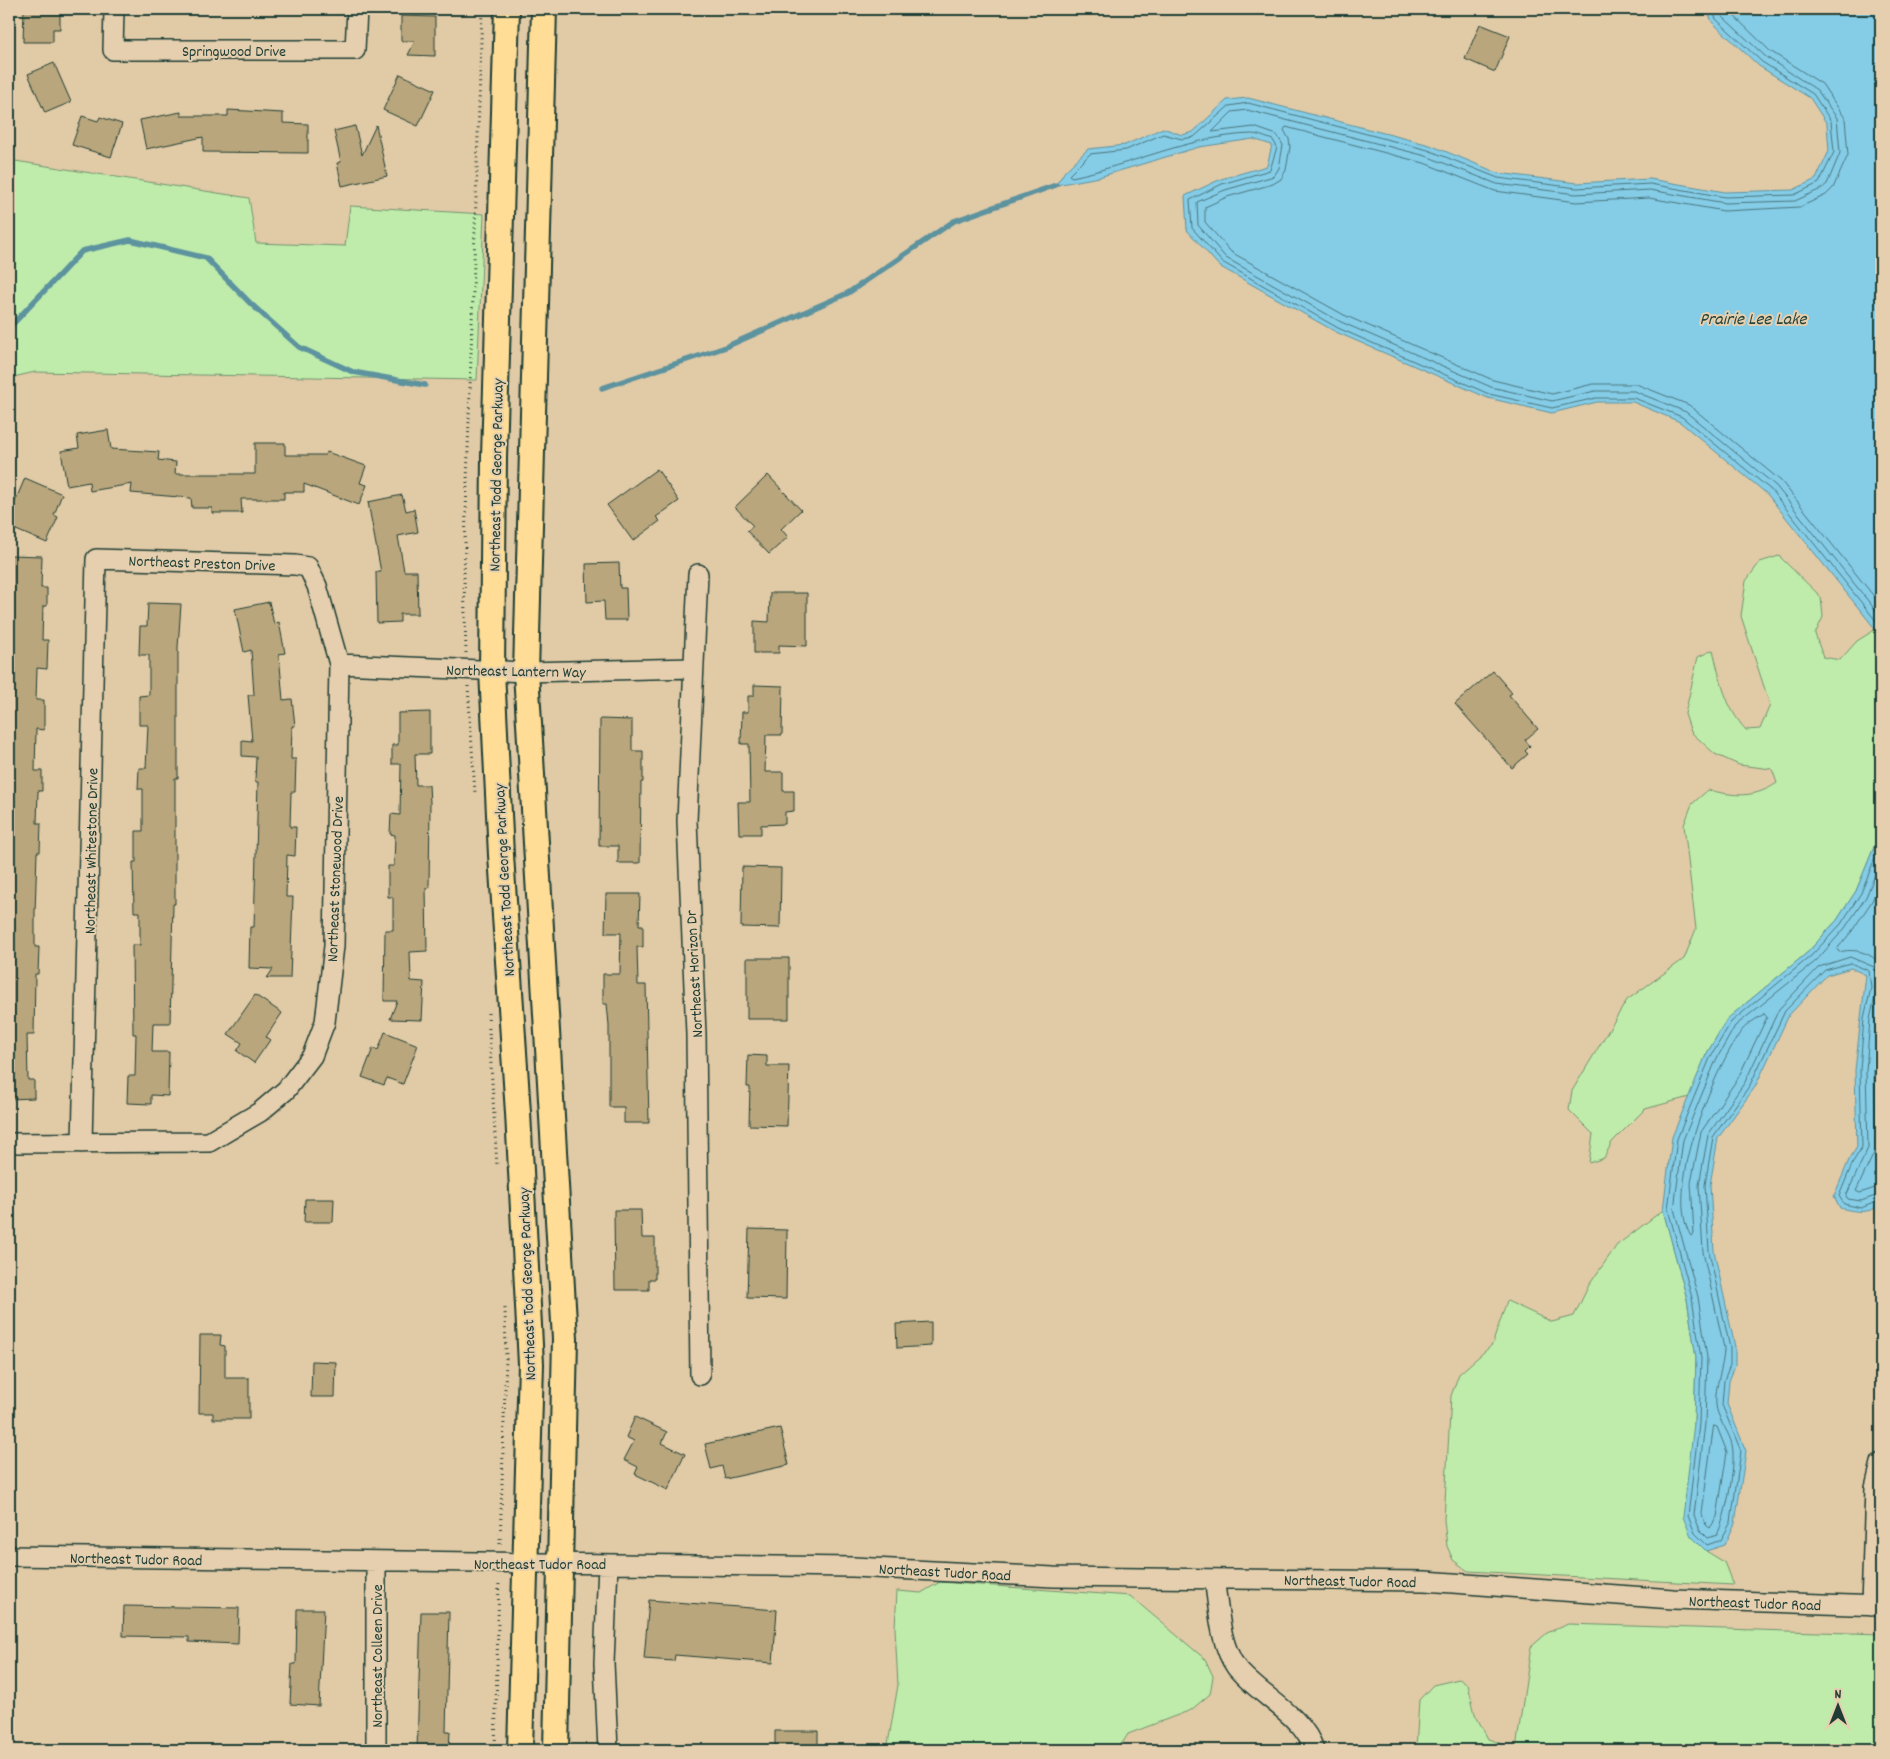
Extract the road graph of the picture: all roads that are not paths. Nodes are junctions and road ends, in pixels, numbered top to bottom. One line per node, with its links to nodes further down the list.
1 (114, 9): 2 (street, Springwood Drive)
2 (357, 9)
3 (507, 9): 10 (main road, Northeast Todd George Parkway)
4 (544, 9): 11 (main road, Northeast Todd George Parkway)
5 (96, 559): 6 (street, Northeast Preston Drive); 13 (street, Northeast Whitestone Drive)
6 (308, 567): 8 (street, Northeast Stonewood Drive)
7 (698, 574): 9 (street, Northeast Horizon Dr)
8 (339, 664): 10 (street, Northeast Lantern Way); 13 (street, Northeast Stonewood Drive)
9 (693, 668): 11 (street, Northeast Lantern Way); 14 (street, Northeast Horizon Dr)
10 (492, 671): 11 (street, Northeast Lantern Way); 18 (main road, Northeast Todd George Parkway)
11 (526, 672): 19 (main road, Northeast Todd George Parkway)
12 (9, 1143): 13 (street)
13 (82, 1143)
14 (700, 1375)
15 (1881, 1463): 22 (street)
16 (9, 1556): 17 (street, Northeast Tudor Road)
17 (376, 1562): 18 (street, Northeast Tudor Road); 23 (street, Northeast Colleen Drive)
18 (526, 1563): 19 (street, Northeast Tudor Road); 24 (main road, Northeast Todd George Parkway)
19 (559, 1563): 20 (street, Northeast Tudor Road); 25 (main road, Northeast Todd George Parkway)
20 (608, 1564): 21 (street, Northeast Tudor Road); 26 (street)
21 (1214, 1579): 22 (street, Northeast Tudor Road); 27 (street)
22 (1876, 1606)
23 (376, 1750)
24 (520, 1750)
25 (556, 1750)
26 (608, 1750)
27 (1314, 1750)

